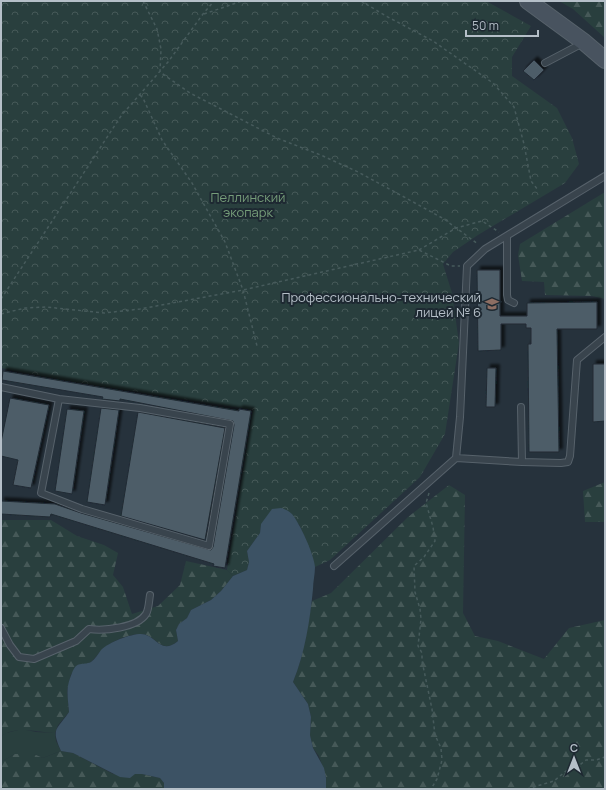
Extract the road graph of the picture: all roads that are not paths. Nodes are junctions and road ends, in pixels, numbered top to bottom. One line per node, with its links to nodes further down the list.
1 (528, 1): 2 (street)
2 (584, 42): 3 (street); 4 (lane)
3 (605, 60)
4 (545, 63)
5 (605, 176): 6 (lane)
6 (507, 236): 7 (lane); 12 (lane)
7 (514, 303)
8 (605, 337): 13 (lane)
9 (1, 387): 10 (lane)
10 (59, 399): 10 (lane)
11 (521, 407): 13 (lane)
12 (456, 458): 13 (lane); 14 (lane)
13 (522, 462)
14 (334, 566)
15 (150, 595): 16 (lane)
16 (1, 628)

